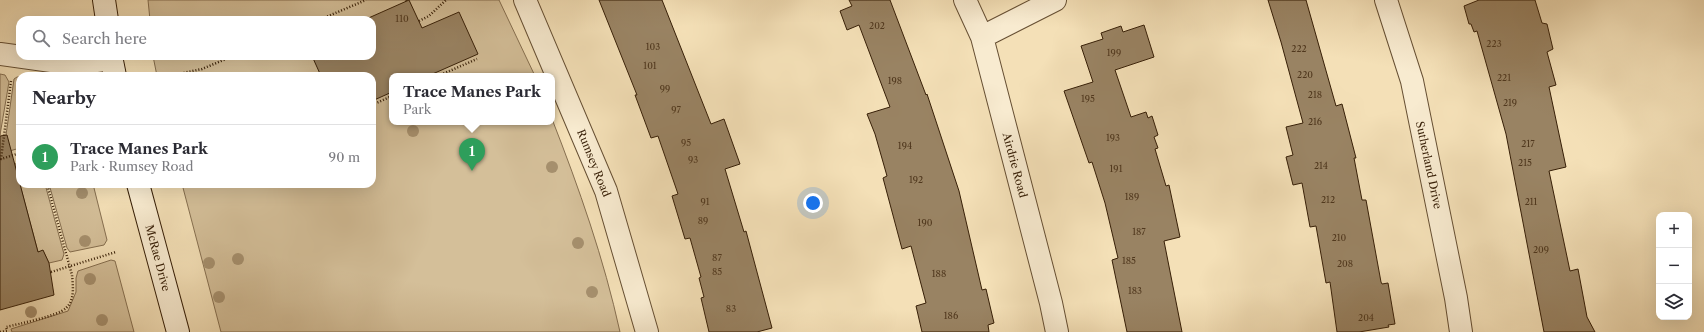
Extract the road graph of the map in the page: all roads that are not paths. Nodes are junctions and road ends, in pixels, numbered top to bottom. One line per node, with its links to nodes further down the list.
1 (104, 0): 6 (street)
2 (525, 0): 14 (street, Rumsey Road)
3 (965, 0): 7 (street, Airdrie Road)
4 (1055, 0): 7 (street)
5 (1386, 0): 16 (street, Sutherland Drive)
6 (106, 16)
7 (982, 37): 15 (street, Airdrie Road)
8 (0, 54): 9 (street)
9 (16, 56)
10 (44, 60): 11 (street)
11 (113, 64)
12 (139, 188): 13 (street, McRae Drive)
13 (178, 332)
14 (646, 332)
15 (1057, 332)
16 (1461, 332)

